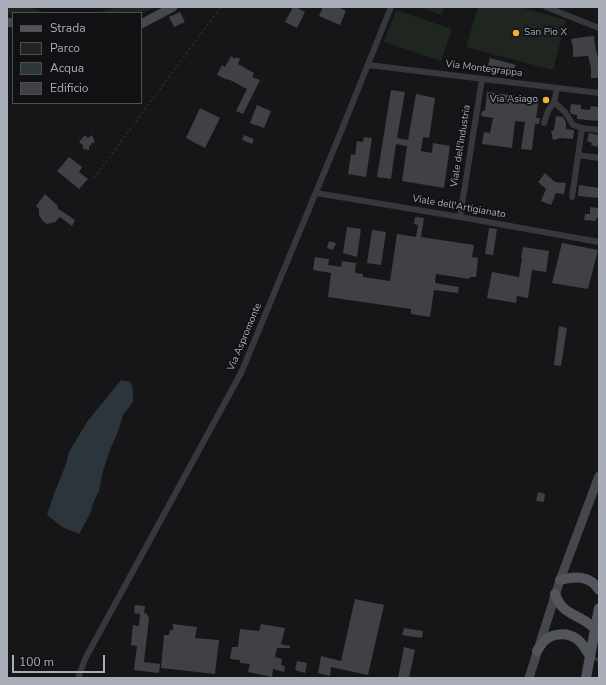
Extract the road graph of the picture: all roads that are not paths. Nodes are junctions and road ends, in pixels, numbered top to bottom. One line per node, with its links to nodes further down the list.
1 (173, 7): 4 (main road)
2 (391, 7): 6 (street, Via Aspromonte)
3 (546, 7): 5 (street)
4 (142, 23)
5 (599, 28)
6 (368, 65): 7 (street, Via Montegrappa); 16 (street, Via Aspromonte)
7 (482, 79): 8 (street, Via Montegrappa); 18 (street, Viale dell'Industria)
8 (557, 88): 9 (street, Via Montegrappa); 10 (street)
9 (599, 93)
10 (554, 102): 11 (street); 12 (street)
11 (544, 122)
12 (582, 128): 13 (street); 14 (street)
13 (599, 130)
14 (578, 155): 15 (street); 17 (street)
15 (599, 158)
16 (316, 193): 18 (street, Viale dell'Artigianato); 27 (street, Via Aspromonte)
17 (572, 197)
18 (460, 217): 19 (street, Viale dell'Artigianato)
19 (599, 242)
20 (599, 476): 21 (main road)
21 (560, 580): 22 (main road); 23 (main road)
22 (599, 590)
23 (555, 594): 25 (main road); 26 (main road)
24 (599, 608): 25 (main road)
25 (597, 629): 28 (main road)
26 (536, 651): 28 (main road); 31 (main road)
27 (85, 659): 29 (street, Via Aspromonte); 30 (street, Via Aspromonte)
28 (595, 659): 32 (main road)
29 (72, 678)
30 (78, 678)
31 (528, 678)
32 (586, 678)

